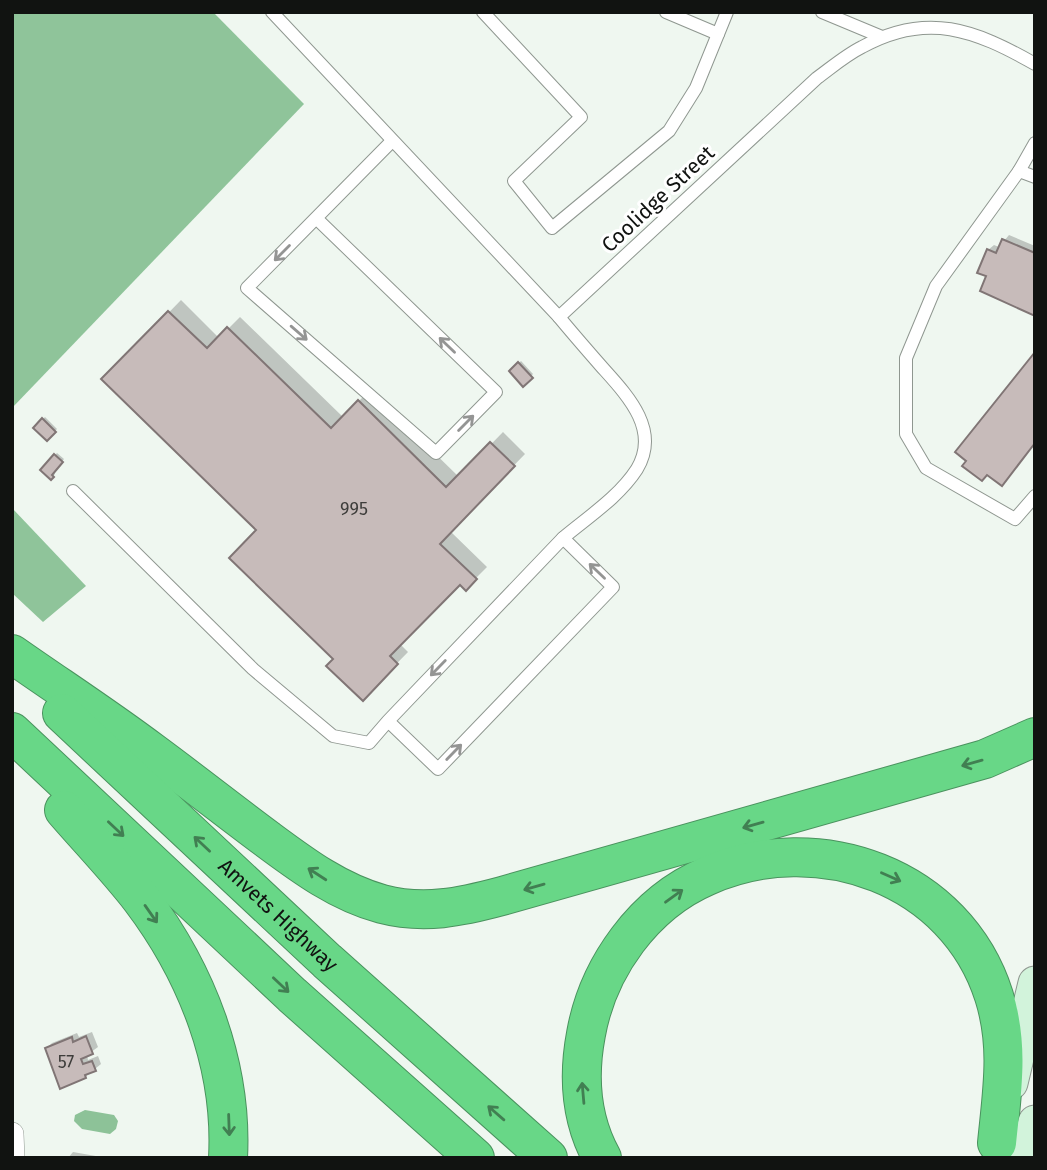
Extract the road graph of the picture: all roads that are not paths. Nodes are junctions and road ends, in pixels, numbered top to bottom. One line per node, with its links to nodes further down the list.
1 (272, 12): 9 (lane)
2 (483, 12): 6 (lane)
3 (666, 12): 6 (lane)
4 (727, 12): 6 (lane)
5 (822, 12): 7 (lane)
6 (718, 34)
7 (882, 37): 8 (lane, Coolidge Street); 14 (lane, Coolidge Street)
8 (1035, 64)
9 (392, 141): 13 (lane); 14 (lane)
10 (1035, 143): 11 (lane)
11 (1020, 171): 12 (lane); 16 (lane)
12 (1035, 177)
13 (317, 219): 13 (lane, one-way to 13)
14 (559, 317): 17 (lane)
15 (74, 491): 20 (lane)
16 (1035, 496)
17 (563, 538): 20 (lane, one-way to 20); 20 (lane, one-way to 17)
18 (12, 654): 22 (highway, one-way to 18)
19 (12, 666): 31 (highway, Amvets Highway, one-way to 19)
20 (388, 721)
21 (12, 732): 30 (highway, one-way to 30)
22 (1035, 737)
23 (12, 750): 29 (highway, one-way to 29)
24 (1035, 983): 27 (main road)
25 (1035, 1122): 27 (main road)
26 (12, 1134): 28 (street)
27 (1012, 1150): 32 (highway, one-way to 27)
28 (13, 1158)
29 (228, 1158)
30 (475, 1158)
31 (548, 1158)
32 (602, 1158)

